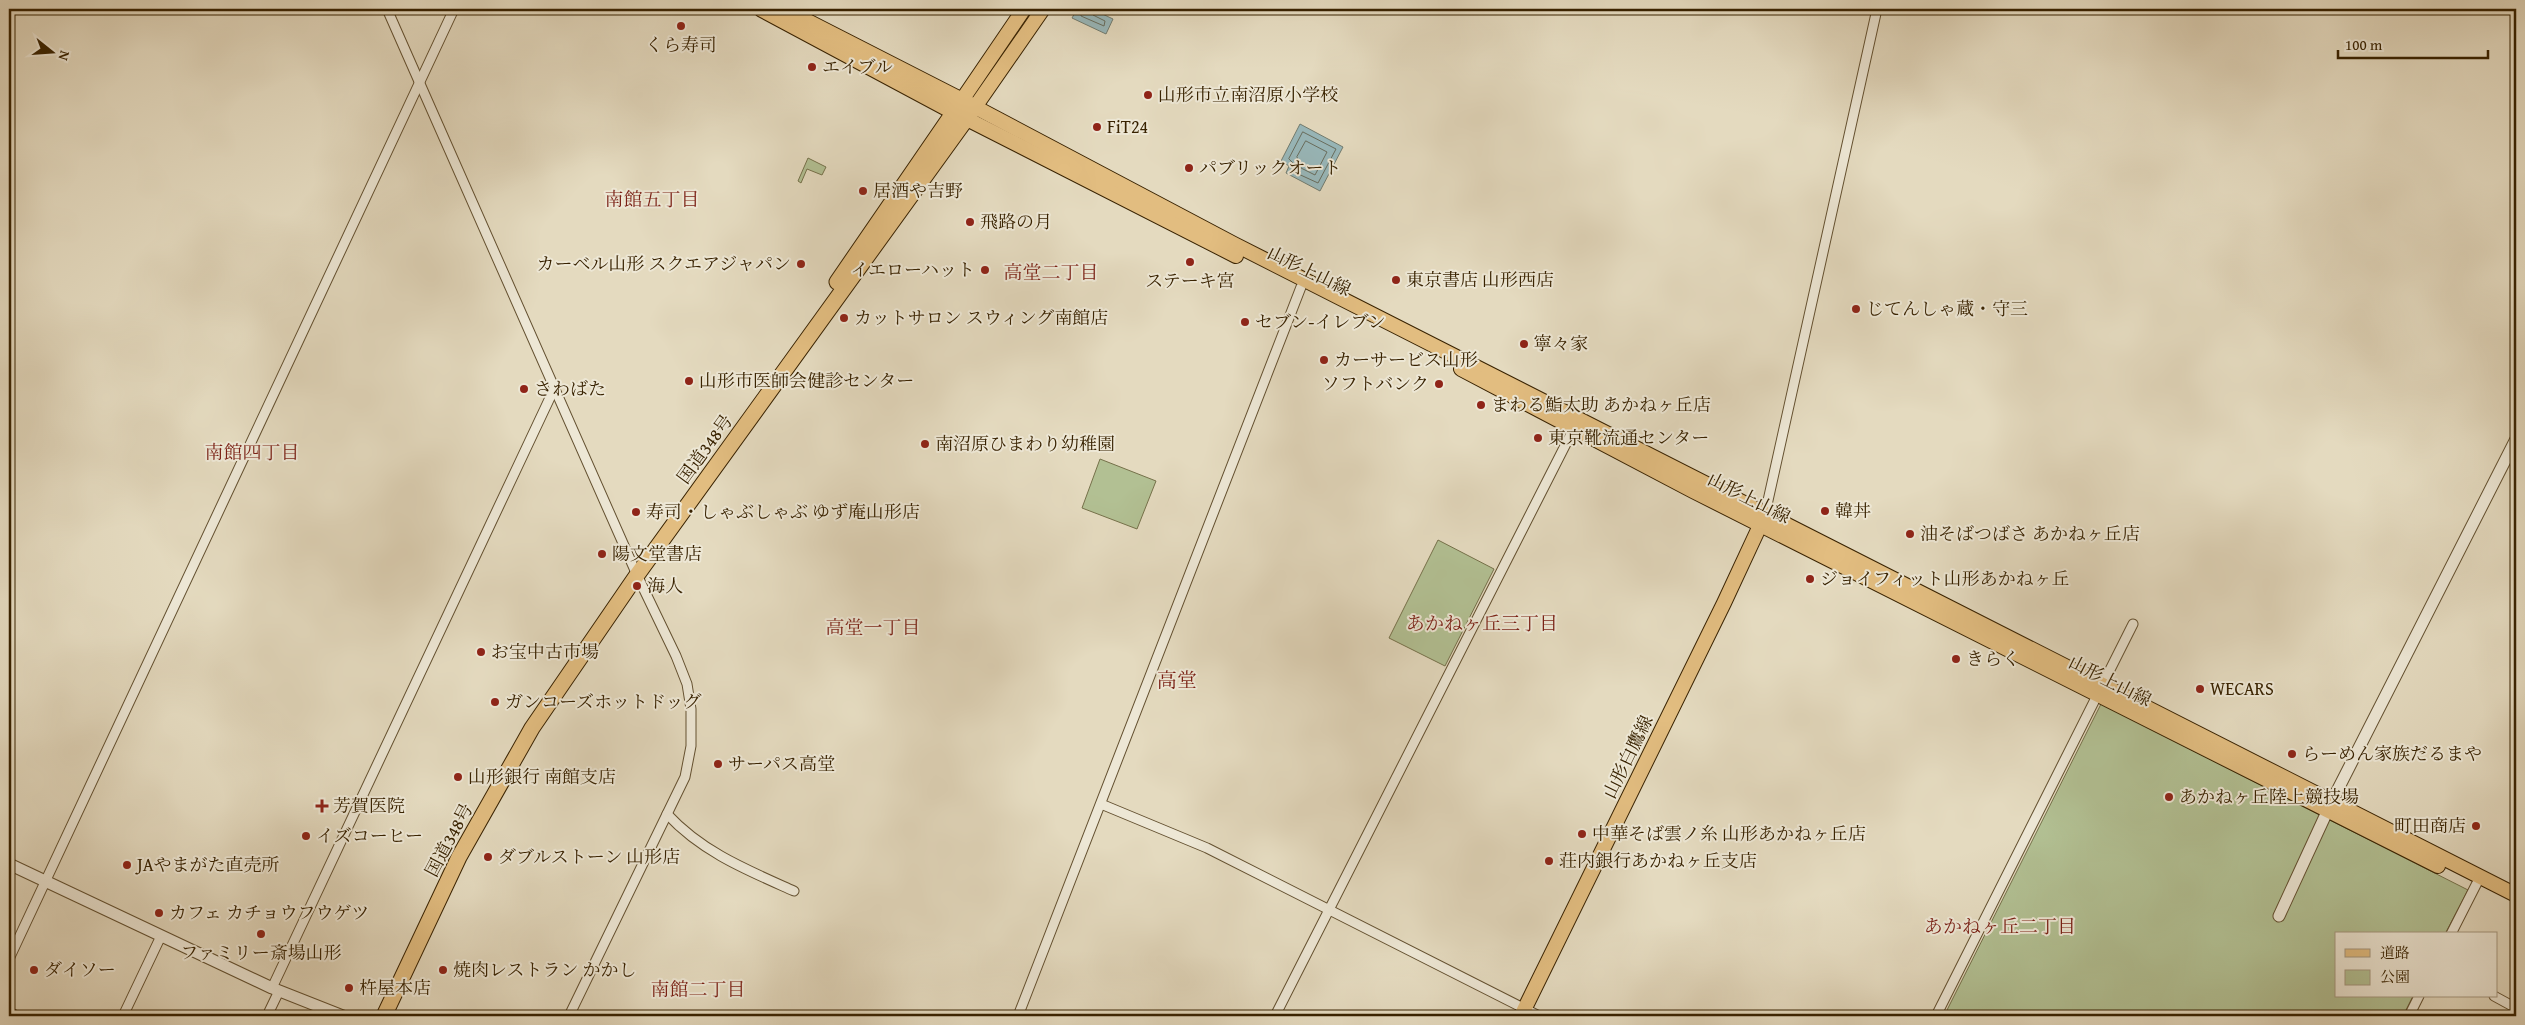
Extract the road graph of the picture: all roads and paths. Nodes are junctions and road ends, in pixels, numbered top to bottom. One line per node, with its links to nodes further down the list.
1 (387, 9): 8 (street)
2 (454, 9): 8 (street)
3 (761, 9): 9 (highway)
4 (783, 9): 9 (highway)
5 (1024, 9): 9 (main road)
6 (1042, 9): 10 (main road)
7 (1877, 9): 15 (street)
8 (419, 81): 12 (street); 23 (street)
9 (957, 106): 10 (highway); 16 (highway, 国道348号)
10 (971, 113): 11 (main road, 山形上山線); 15 (main road, 山形上山線); 16 (highway, 国道348号)
11 (1300, 288): 13 (main road, 山形上山線); 19 (street)
12 (555, 387): 16 (street); 33 (street)
13 (1574, 428): 15 (main road, 山形上山線); 28 (street)
14 (2516, 439): 20 (street)
15 (1763, 520): 18 (main road, 山形上山線); 38 (main road, 山形白鷹線)
16 (635, 570): 21 (street); 43 (highway, 国道348号); 44 (highway, 国道348号)
17 (2133, 624): 18 (street)
18 (2100, 690): 20 (main road, 山形上山線); 49 (street)
19 (1101, 804): 28 (street); 46 (street)
20 (2330, 806): 24 (main road, 山形上山線); 29 (street)
21 (667, 814): 25 (street); 45 (street)
22 (9, 864): 23 (street)
23 (46, 881): 31 (street); 32 (street)
24 (2478, 881): 26 (main road, 山形上山線); 27 (main road, 山形上山線); 30 (street)
25 (794, 891)
26 (2516, 895)
27 (2516, 906)
28 (1329, 910): 38 (street); 47 (street)
29 (2278, 916)
30 (2452, 932)
31 (161, 936): 33 (street); 40 (street)
32 (9, 959)
33 (275, 990): 41 (street); 42 (street)
34 (2418, 998): 50 (street)
35 (2498, 998): 36 (street)
36 (2516, 1008)
37 (9, 1012): 39 (street)
38 (1523, 1013): 48 (street)
39 (17, 1016)
40 (123, 1016)
41 (267, 1016)
42 (344, 1016)
43 (373, 1016)
44 (384, 1016)
45 (569, 1016)
46 (1018, 1016)
47 (1275, 1016)
48 (1539, 1016)
49 (1936, 1016)
50 (2409, 1016)

